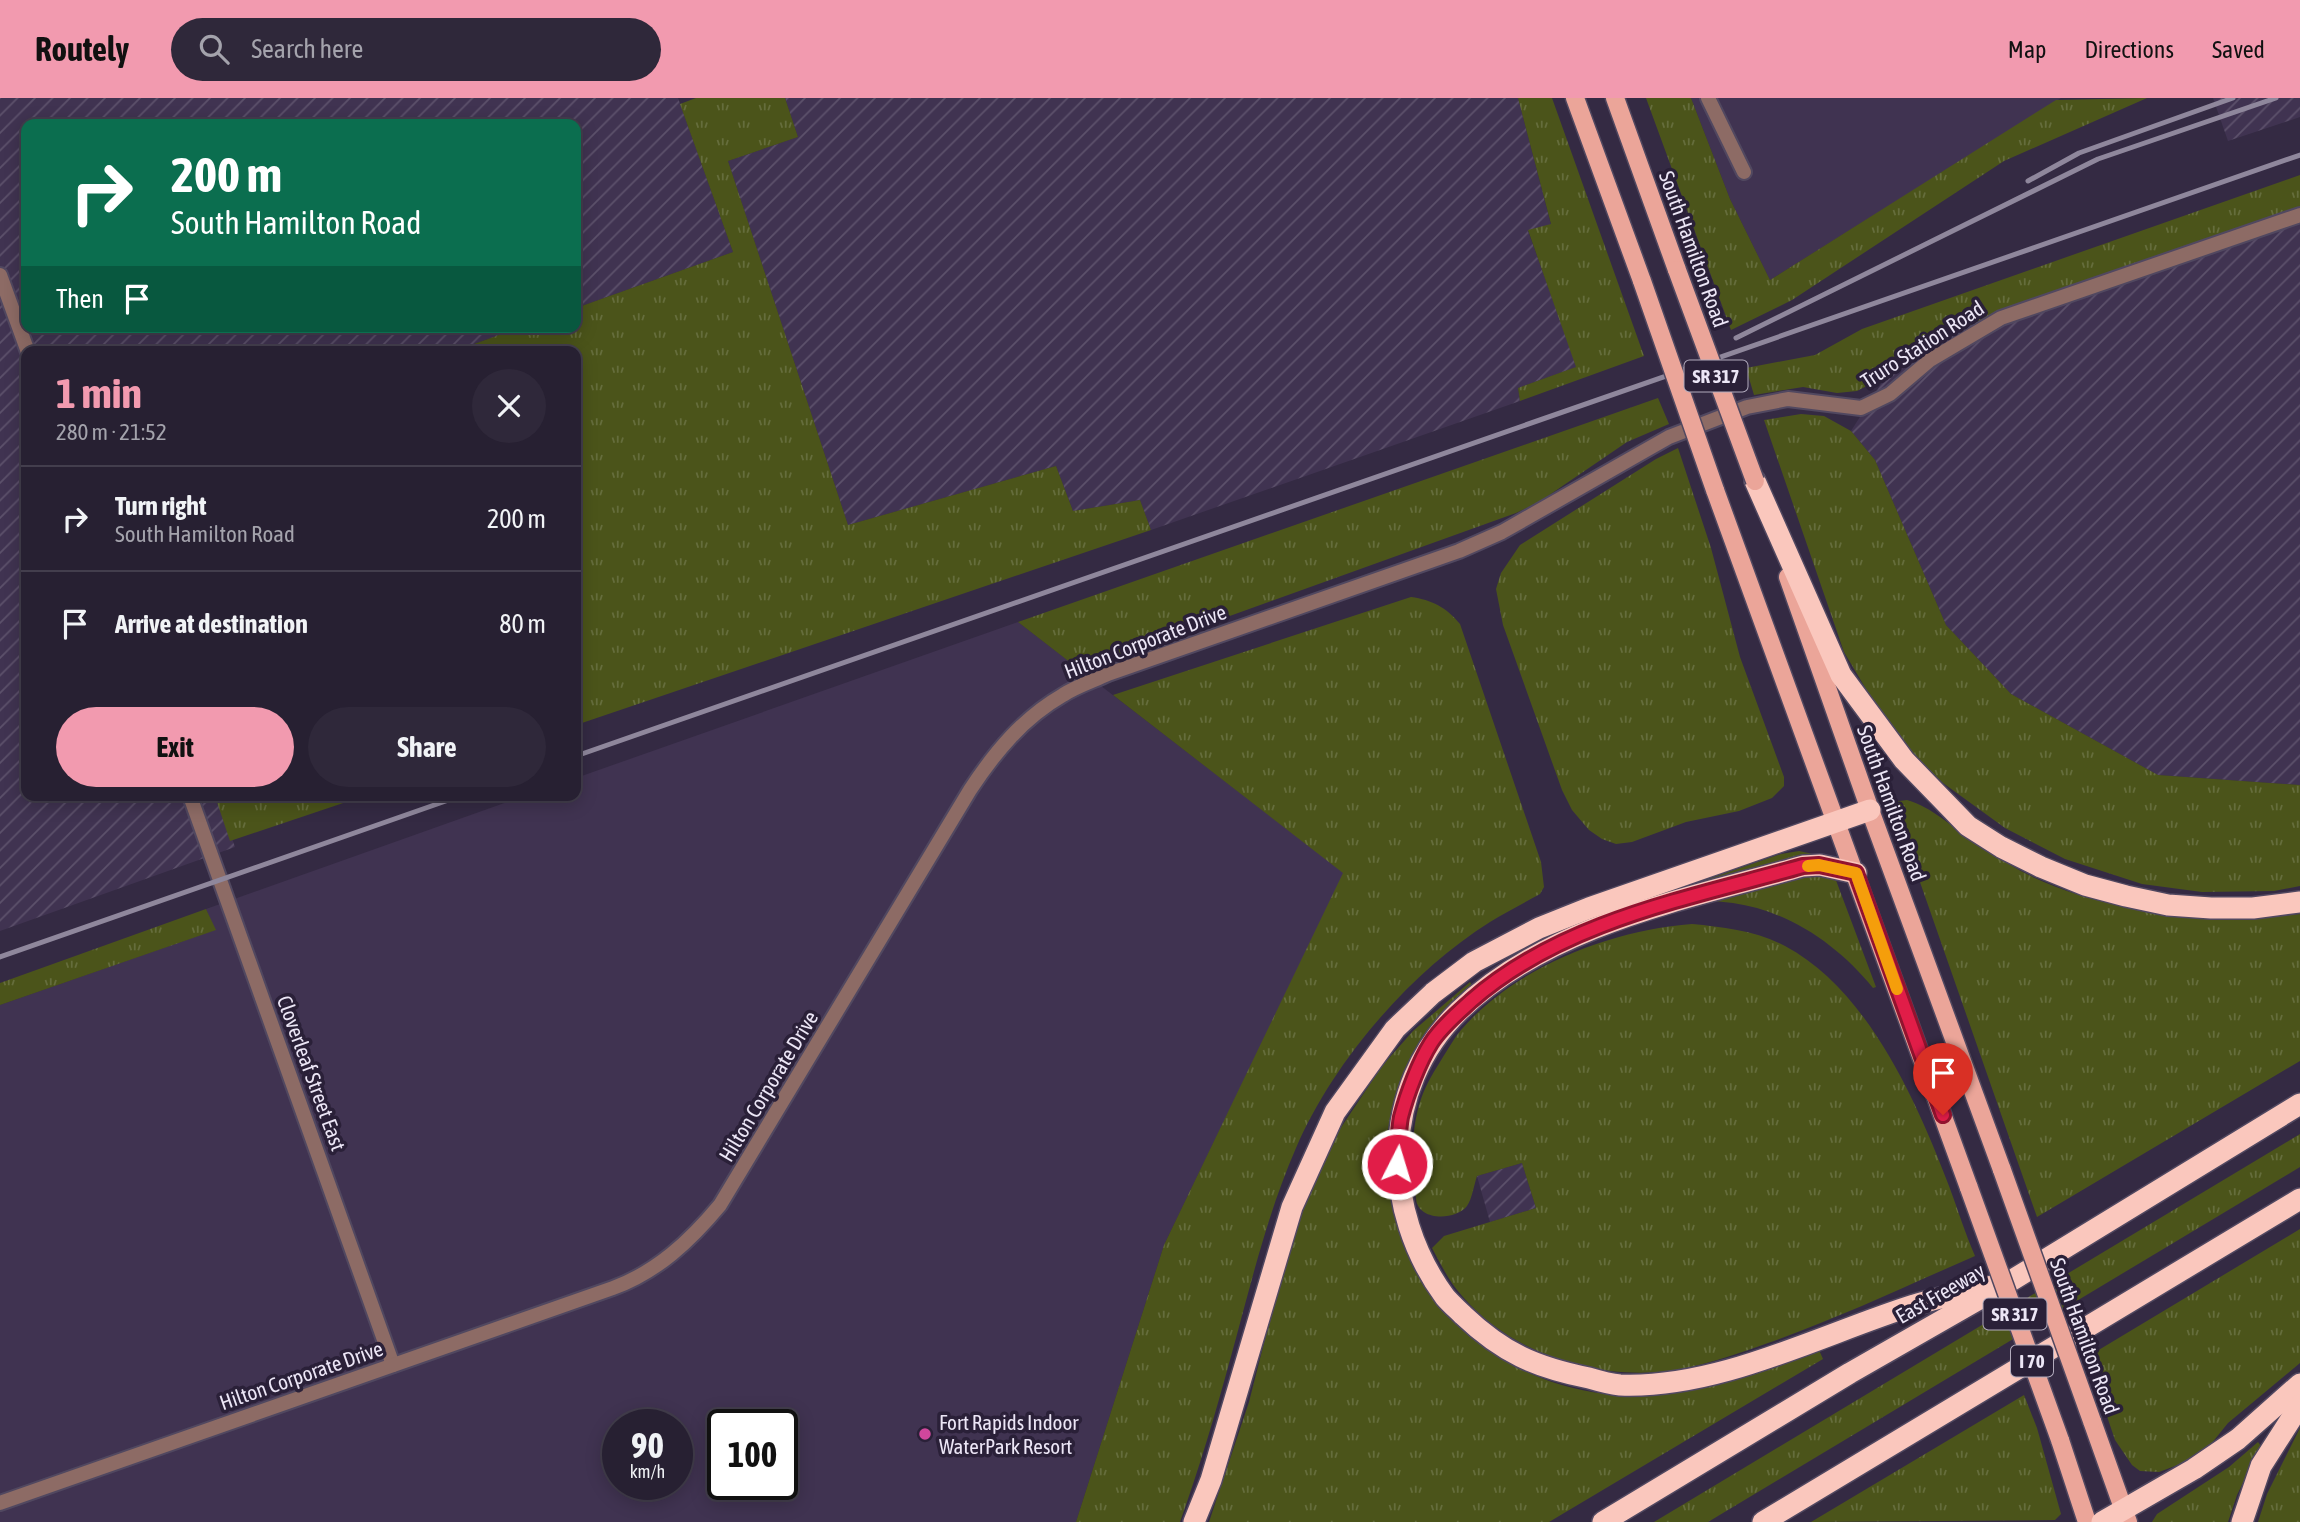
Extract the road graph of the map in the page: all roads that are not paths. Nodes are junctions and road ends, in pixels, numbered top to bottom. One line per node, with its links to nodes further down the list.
1 (1575, 98): 12 (main road, SR 317, bridge)
2 (1615, 98): 8 (main road, South Hamilton Road / SR 317, bridge)
3 (1708, 98): 4 (street)
4 (1744, 172)
5 (2300, 215): 9 (street, Truro Station Road)
6 (0, 275): 7 (street)
7 (21, 333)
8 (1755, 481): 11 (main road, South Hamilton Road / SR 317); 14 (highway)
9 (1459, 551): 18 (street, Hilton Corporate Drive)
10 (192, 801): 18 (street, Cloverleaf Street East)
11 (1870, 810): 12 (highway); 22 (main road, South Hamilton Road / SR 317, bridge)
12 (1836, 821): 13 (main road, SR 317); 23 (highway)
13 (1856, 873): 17 (highway); 26 (main road, SR 317, bridge)
14 (2300, 902)
15 (2300, 1104): 17 (highway, East Freeway)
16 (2300, 1199): 25 (highway, I 70)
17 (2009, 1282): 24 (highway, East Freeway)
18 (393, 1365): 21 (street, Hilton Corporate Drive)
19 (2300, 1384): 22 (highway)
20 (2300, 1405): 28 (highway)
21 (0, 1503)
22 (2125, 1516): 27 (highway)
23 (1194, 1522)
24 (1603, 1522)
25 (1763, 1522)
26 (2087, 1522)
27 (2102, 1522)
28 (2242, 1522)

